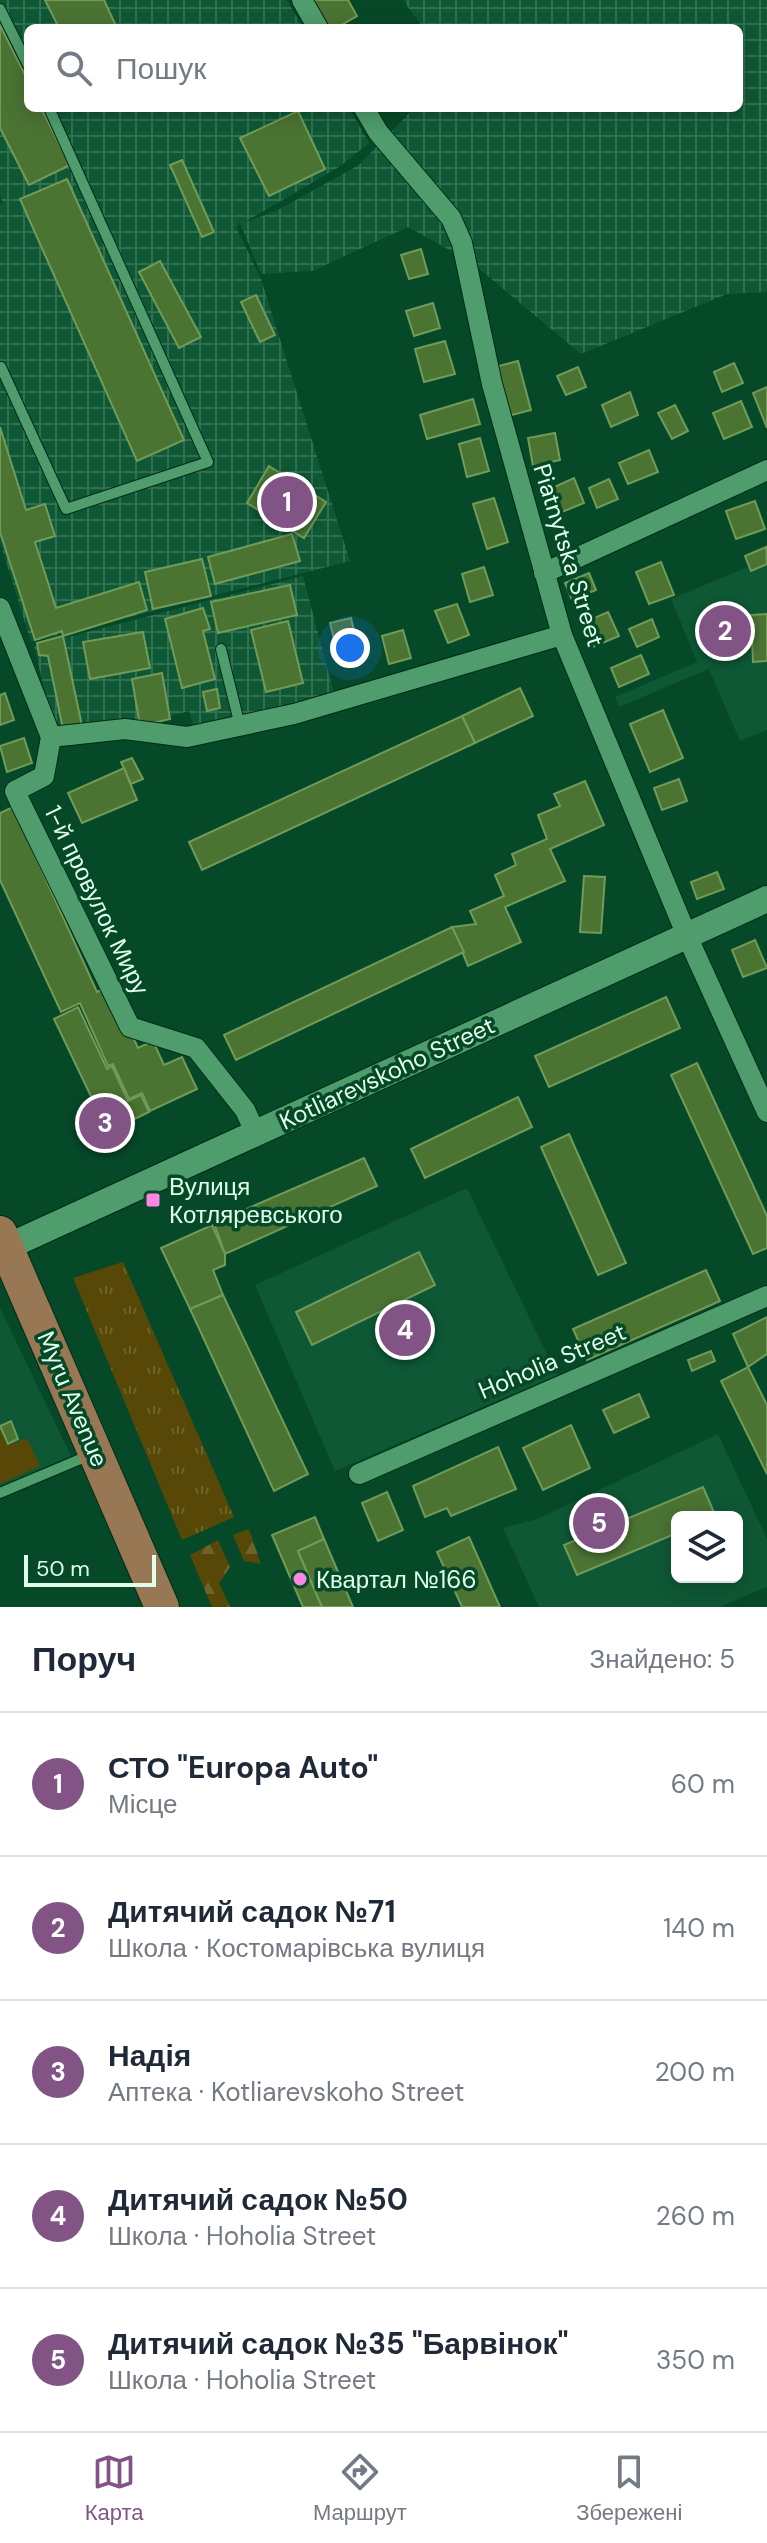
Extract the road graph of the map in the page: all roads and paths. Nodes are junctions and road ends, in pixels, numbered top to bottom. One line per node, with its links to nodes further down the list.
1 (302, 0): 3 (street)
2 (0, 9): 4 (lane)
3 (316, 24)
4 (24, 57)
5 (51, 112): 7 (lane)
6 (366, 112): 9 (street, Piatnytska Street)
7 (1, 367)
8 (767, 470): 9 (street)
9 (544, 573): 11 (street, Piatnytska Street)
10 (0, 608): 14 (street)
11 (562, 635): 13 (street); 16 (street, Piatnytska Street)
12 (221, 649): 13 (lane)
13 (240, 726): 14 (street)
14 (51, 737): 18 (street, 1-й провулок Миру)
15 (767, 899): 16 (street, Kotliarevskoho Street)
16 (687, 936): 17 (street, Piatnytska Street); 18 (street, Kotliarevskoho Street)
17 (767, 1112)
18 (256, 1134): 19 (street, Kotliarevskoho Street)
19 (3, 1240): 21 (main road, Myru Avenue)
20 (767, 1296): 22 (street, Hoholia Street)
21 (95, 1452): 23 (lane); 24 (main road, Myru Avenue)
22 (359, 1474)
23 (0, 1493)
24 (144, 1566): 25 (main road, Myru Avenue); 26 (main road, Myru Avenue)
25 (162, 1607)
26 (172, 1607)

